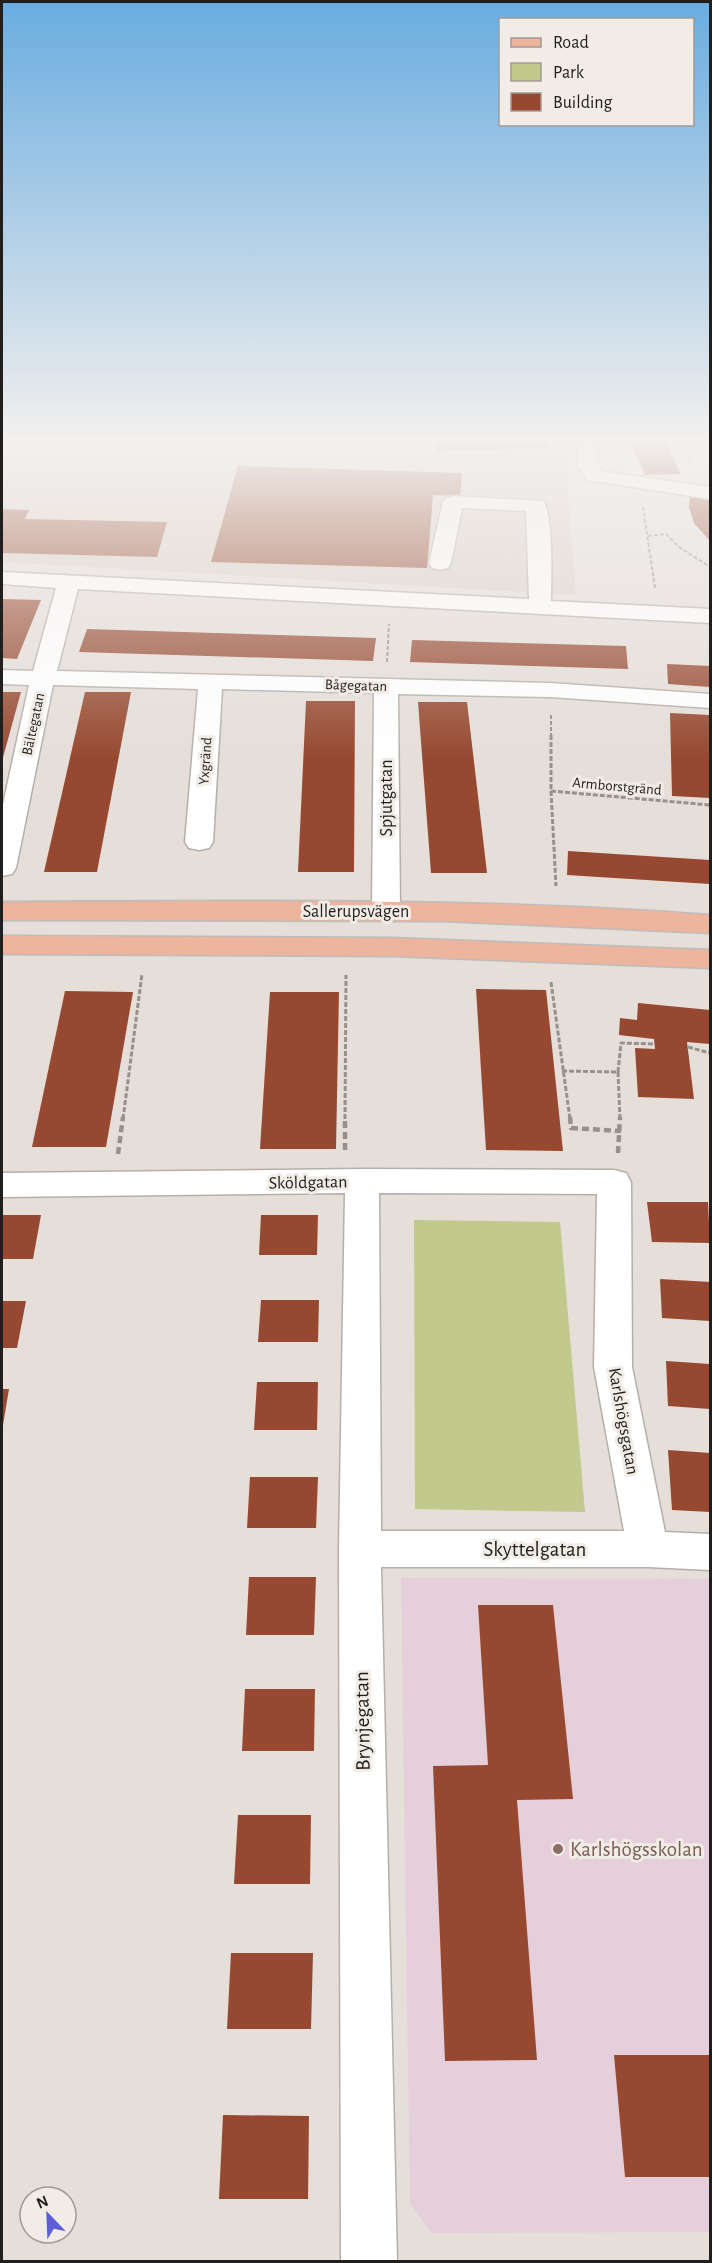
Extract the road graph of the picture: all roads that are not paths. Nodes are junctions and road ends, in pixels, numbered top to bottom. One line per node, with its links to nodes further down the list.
1 (443, 547): 3 (street)
2 (539, 547): 6 (street)
3 (440, 563)
4 (2, 578): 5 (street)
5 (69, 580): 6 (street); 9 (street, Bältegatan)
6 (540, 606): 7 (street)
7 (711, 616)
8 (2, 677): 9 (street, Bågegatan)
9 (43, 678): 10 (street, Bågegatan); 14 (street, Bältegatan)
10 (211, 681): 11 (street, Bågegatan); 13 (street, Yxgränd)
11 (386, 686): 12 (street, Bågegatan); 16 (street, Spjutgatan)
12 (711, 701)
13 (200, 842)
14 (2, 868)
15 (2, 911): 16 (main road, Sallerupsvägen)
16 (386, 911): 17 (main road, Sallerupsvägen)
17 (711, 924)
18 (2, 945): 19 (main road, Sallerupsvägen)
19 (711, 959)
20 (353, 1181): 21 (street, Sköldgatan); 22 (street, Sköldgatan); 23 (street, Brynjegatan)
21 (614, 1182): 24 (street, Karlshögsgatan)
22 (2, 1185)
23 (360, 1549): 24 (street, Skyttelgatan); 26 (street, Brynjegatan)
24 (648, 1550): 25 (street, Skyttelgatan)
25 (711, 1552)
26 (369, 2262)

